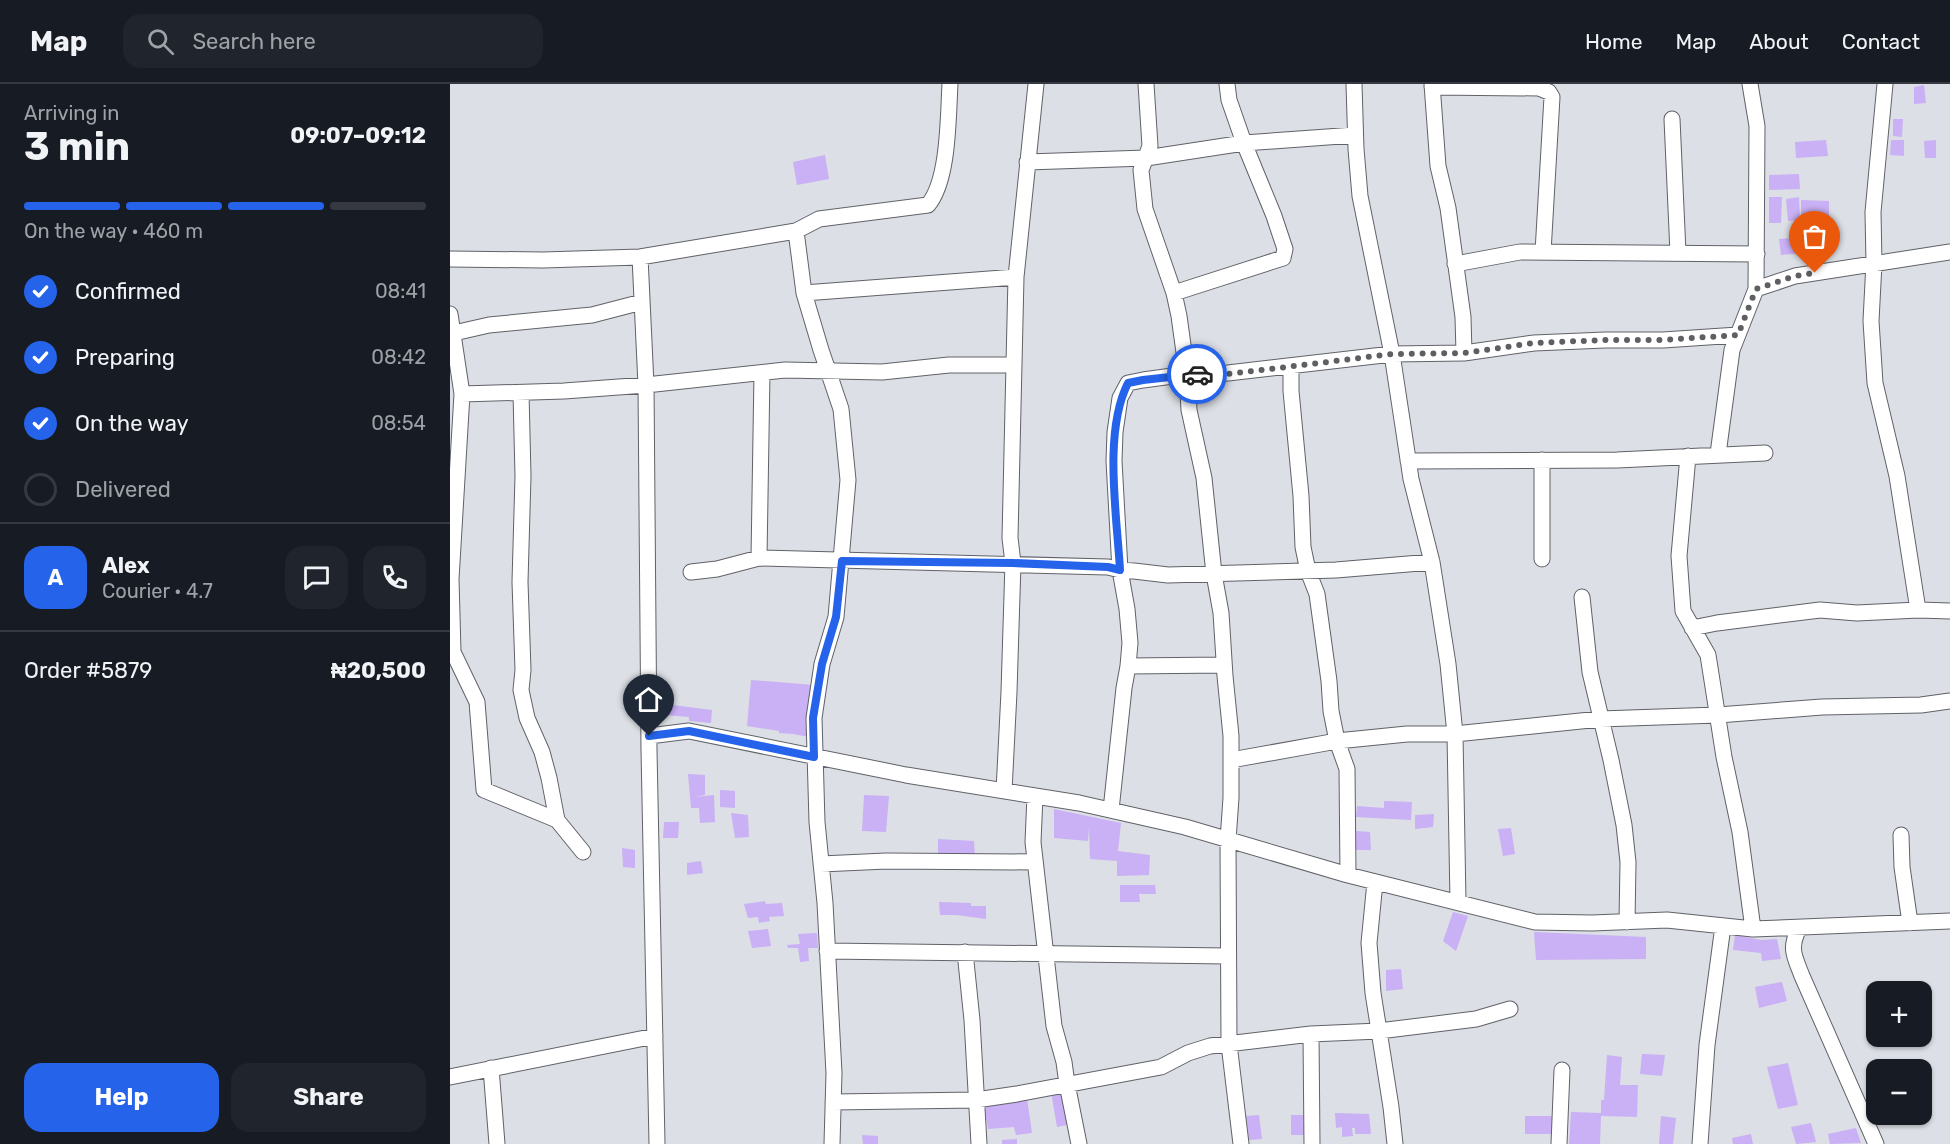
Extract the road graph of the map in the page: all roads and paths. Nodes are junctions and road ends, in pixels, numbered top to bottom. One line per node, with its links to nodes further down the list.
1 (950, 84): 14 (street)
2 (1036, 84): 13 (street)
3 (1146, 84): 12 (street)
4 (1227, 84): 11 (street)
5 (1354, 84): 10 (street)
6 (1750, 84): 18 (street)
7 (1885, 84): 21 (street)
8 (1432, 85): 15 (street); 22 (street)
9 (1672, 119): 17 (street)
10 (1356, 135): 11 (street); 32 (street)
11 (1244, 143): 12 (street); 25 (street)
12 (1146, 158): 13 (street); 25 (street)
13 (1027, 162): 23 (street)
14 (796, 231): 19 (street); 26 (street)
15 (1543, 252): 17 (street); 22 (street)
16 (1950, 252): 21 (street)
17 (1678, 253): 18 (street)
18 (1757, 254): 24 (street)
19 (640, 257): 20 (street); 27 (street)
20 (450, 260)
21 (1874, 263): 24 (street); 58 (street)
22 (1455, 264): 31 (street)
23 (1016, 277): 26 (street); 33 (street)
24 (1756, 289): 30 (street)
25 (1174, 292): 37 (street)
26 (804, 293): 35 (street)
27 (642, 302): 29 (street); 38 (street)
28 (450, 314): 29 (street)
29 (454, 333): 40 (street)
30 (1738, 335): 31 (street); 43 (street)
31 (1464, 353): 32 (street)
32 (1392, 354): 34 (street); 46 (street)
33 (1013, 365): 35 (street); 51 (street)
34 (1291, 367): 37 (street); 53 (street)
35 (829, 371): 36 (street); 49 (street)
36 (762, 373): 38 (street); 47 (street)
37 (1188, 374): 52 (street); 55 (street)
38 (645, 385): 39 (street); 67 (street)
39 (521, 393): 40 (street); 74 (street)
40 (462, 394): 41 (street)
41 (456, 424): 56 (street)
42 (1765, 453): 43 (street)
43 (1718, 454): 44 (street)
44 (1688, 456): 45 (street); 60 (street)
45 (1542, 460): 46 (street); 48 (street)
46 (1408, 461): 50 (street)
47 (759, 558): 49 (street); 54 (street)
48 (1542, 559)
49 (842, 561): 51 (street); 69 (street)
50 (1432, 562): 53 (street); 66 (street)
51 (1013, 563): 52 (street); 71 (street)
52 (1120, 570): 55 (street); 62 (street)
53 (1308, 571): 55 (street); 68 (street)
54 (691, 572)
55 (1214, 574): 61 (street)
56 (450, 579): 74 (street)
57 (1582, 597): 65 (street)
58 (1918, 610): 59 (street); 60 (street)
59 (1950, 611)
60 (1692, 628): 64 (street)
61 (1224, 665): 62 (street); 70 (street)
62 (1128, 666): 73 (street)
63 (1950, 701): 64 (street)
64 (1718, 715): 65 (street); 88 (street)
65 (1600, 719): 66 (street); 84 (street)
66 (1455, 734): 68 (street); 82 (street)
67 (649, 736): 69 (street); 96 (street)
68 (1337, 741): 70 (street); 80 (street)
69 (814, 757): 71 (street); 79 (street)
70 (1231, 760): 76 (street)
71 (1004, 791): 72 (street)
72 (1035, 796): 73 (street); 78 (street)
73 (1111, 810): 76 (street)
74 (556, 820): 77 (street)
75 (1901, 835): 85 (street)
76 (1228, 840): 80 (street); 92 (street)
77 (583, 852)
78 (1035, 862): 79 (street); 91 (street)
79 (821, 864): 89 (street)
80 (1348, 875): 81 (street)
81 (1375, 882): 82 (street); 94 (street)
82 (1458, 902): 84 (street)
83 (1950, 921): 85 (street)
84 (1627, 922): 86 (street)
85 (1910, 923): 87 (street)
86 (1722, 926): 88 (street); 113 (street)
87 (1799, 928): 88 (street); 114 (street)
88 (1753, 929)
89 (827, 951): 90 (street); 103 (street)
90 (965, 952): 91 (street); 102 (street)
91 (1047, 953): 92 (street); 101 (street)
92 (1228, 956): 97 (street)
93 (1510, 1009): 94 (street)
94 (1379, 1031): 95 (street); 111 (street)
95 (1311, 1034): 97 (street); 110 (street)
96 (655, 1036): 98 (street); 105 (street)
97 (1229, 1044): 101 (street); 109 (street)
98 (491, 1068): 100 (street); 104 (street)
99 (1562, 1070): 112 (street)
100 (450, 1077)
101 (1066, 1084): 102 (street); 108 (street)
102 (976, 1100): 103 (street); 107 (street)
103 (833, 1102): 106 (street)
104 (497, 1144)
105 (657, 1144)
106 (832, 1144)
107 (979, 1144)
108 (1079, 1144)
109 (1241, 1144)
110 (1312, 1144)
111 (1395, 1144)
112 (1559, 1144)
113 (1700, 1144)
114 (1876, 1144)

